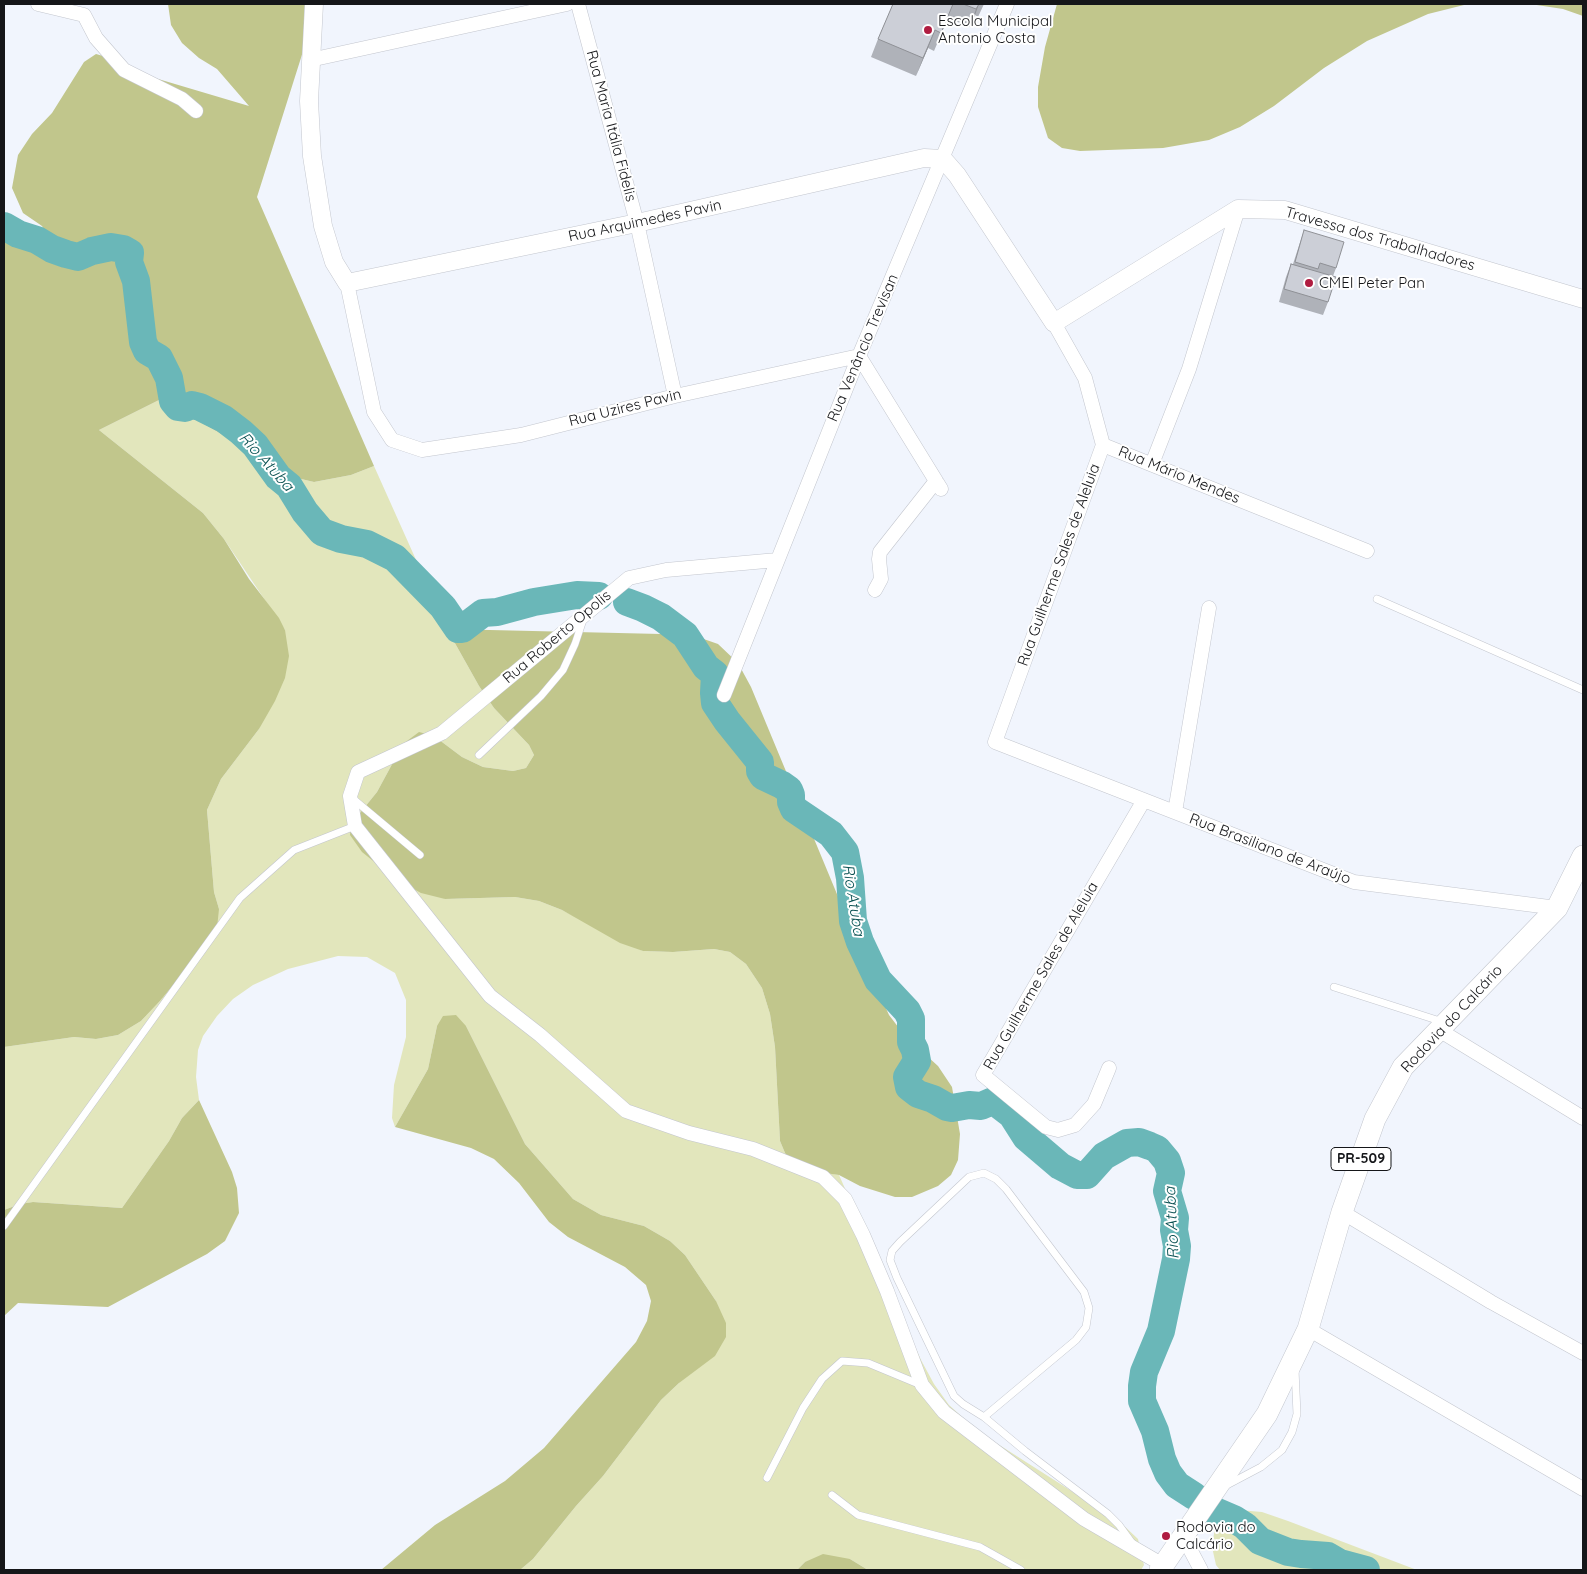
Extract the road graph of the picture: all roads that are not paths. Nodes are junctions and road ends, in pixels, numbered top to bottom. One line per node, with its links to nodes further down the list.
1 (38, 4): 7 (street)
2 (314, 4): 6 (street)
3 (567, 4): 6 (street)
4 (578, 4): 10 (street, Rua Maria Itália Fidelis)
5 (1007, 4): 8 (street, Rua Venâncio Trevisan)
6 (310, 60): 11 (street)
7 (196, 111)
8 (943, 159): 10 (street, Rua Arquimedes Pavin); 13 (street, Rua Mário Mendes); 14 (street, Rua Venâncio Trevisan)
9 (1238, 209): 12 (street, Travessa dos Trabalhadores); 13 (street); 17 (street)
10 (637, 224): 11 (street, Rua Arquimedes Pavin); 15 (street, Rua Maria Itália Fidelis)
11 (347, 283): 15 (street, Rua Uzires Pavin)
12 (1583, 299)
13 (1054, 323): 16 (street, Rua Mário Mendes)
14 (859, 356): 15 (street, Rua Uzires Pavin); 19 (street, Rua Venâncio Trevisan); 20 (street)
15 (675, 396)
16 (1103, 445): 17 (street, Rua Mário Mendes); 26 (street, Rua Guilherme Sales de Aleluia)
17 (1152, 464): 18 (street, Rua Mário Mendes)
18 (1367, 551)
19 (777, 560): 23 (street, Rua Roberto Opolis); 25 (street, Rua Venâncio Trevisan)
20 (875, 590)
21 (1378, 599): 24 (lane)
22 (1209, 608): 30 (street)
23 (585, 614): 27 (lane); 28 (street, Rua Roberto Opolis)
24 (1583, 690)
25 (724, 695)
26 (996, 742): 29 (street, Rua Brasiliano de Araújo)
27 (479, 756)
28 (350, 796): 31 (street); 32 (lane)
29 (1144, 800): 30 (street, Rua Brasiliano de Araújo); 37 (street, Rua Guilherme Sales de Aleluia)
30 (1175, 812): 34 (street, Rua Brasiliano de Araújo)
31 (355, 826): 40 (lane); 44 (street)
32 (420, 854)
33 (1583, 856): 34 (main road, Rodovia do Calcário / PR-509)
34 (1557, 908): 36 (main road, Rodovia do Calcário / PR-509)
35 (1334, 987): 36 (lane)
36 (1442, 1026): 38 (street); 39 (main road, Rodovia do Calcário / PR-509)
37 (1109, 1068)
38 (1583, 1118)
39 (1342, 1212): 41 (main road, Rodovia do Calcário / PR-509); 42 (street)
40 (5, 1222)
41 (1308, 1329): 43 (main road, Rodovia do Calcário / PR-509); 47 (street)
42 (1583, 1353)
43 (1295, 1357): 48 (main road, Rodovia do Calcário / PR-509); 48 (lane)
44 (922, 1385): 46 (lane); 51 (street)
45 (984, 1418): 45 (lane); 51 (lane)
46 (767, 1478)
47 (1583, 1489)
48 (1215, 1491): 50 (main road, Rodovia do Calcário / PR-509)
49 (832, 1495): 53 (lane)
50 (1183, 1536): 52 (main road, Rodovia do Calcário / PR-509); 54 (street)
51 (1136, 1549): 52 (street)
52 (1162, 1568)
53 (1022, 1570)
54 (1201, 1570)

